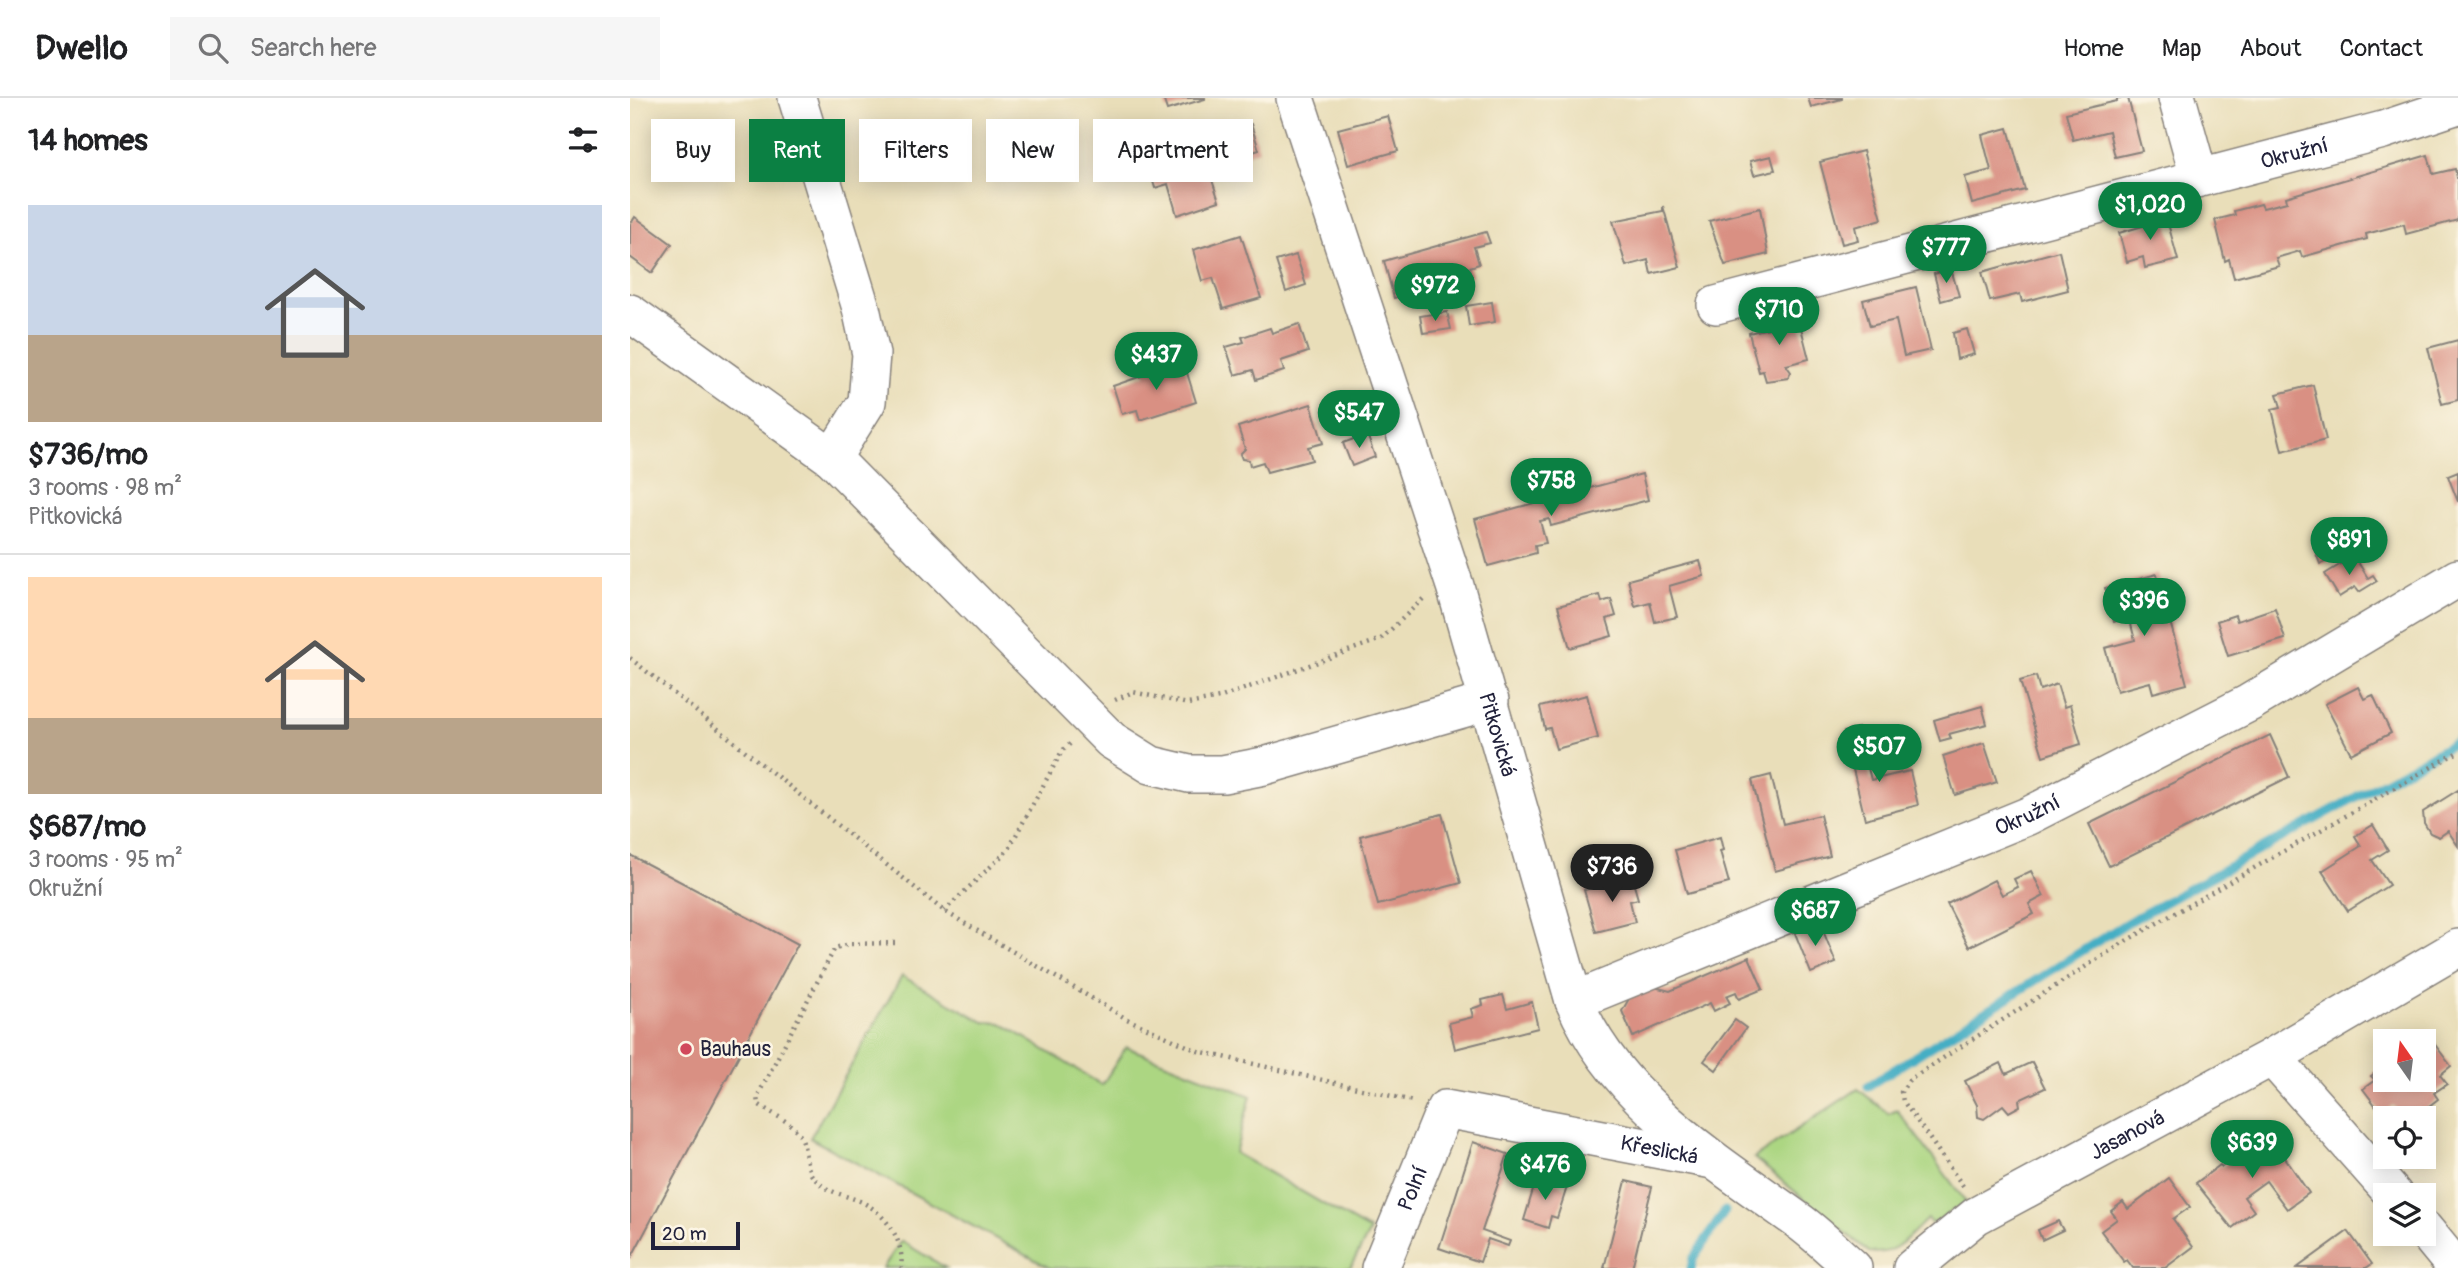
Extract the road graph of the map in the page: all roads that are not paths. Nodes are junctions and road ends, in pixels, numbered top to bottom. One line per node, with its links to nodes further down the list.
1 (797, 98): 8 (street)
2 (1296, 98): 10 (street, Pitkovická)
3 (2177, 98): 5 (street)
4 (2456, 108): 5 (street, Okružní)
5 (2199, 177): 6 (street, Okružní)
6 (1716, 305)
7 (630, 313): 8 (street)
8 (832, 458): 10 (street)
9 (2458, 578): 12 (street, Okružní)
10 (1490, 701): 12 (street, Pitkovická)
11 (2458, 948): 13 (street, Jasanová)
12 (1574, 1001): 15 (street, Pitkovická)
13 (2272, 1057): 16 (street); 20 (street, Jasanová)
14 (1445, 1108): 15 (street, Křeslická); 18 (street, Polní)
15 (1709, 1159): 19 (street, Pitkovická)
16 (2383, 1183)
17 (2436, 1244): 21 (street)
18 (1380, 1268)
19 (1853, 1268)
20 (1912, 1268)
21 (2456, 1268)

